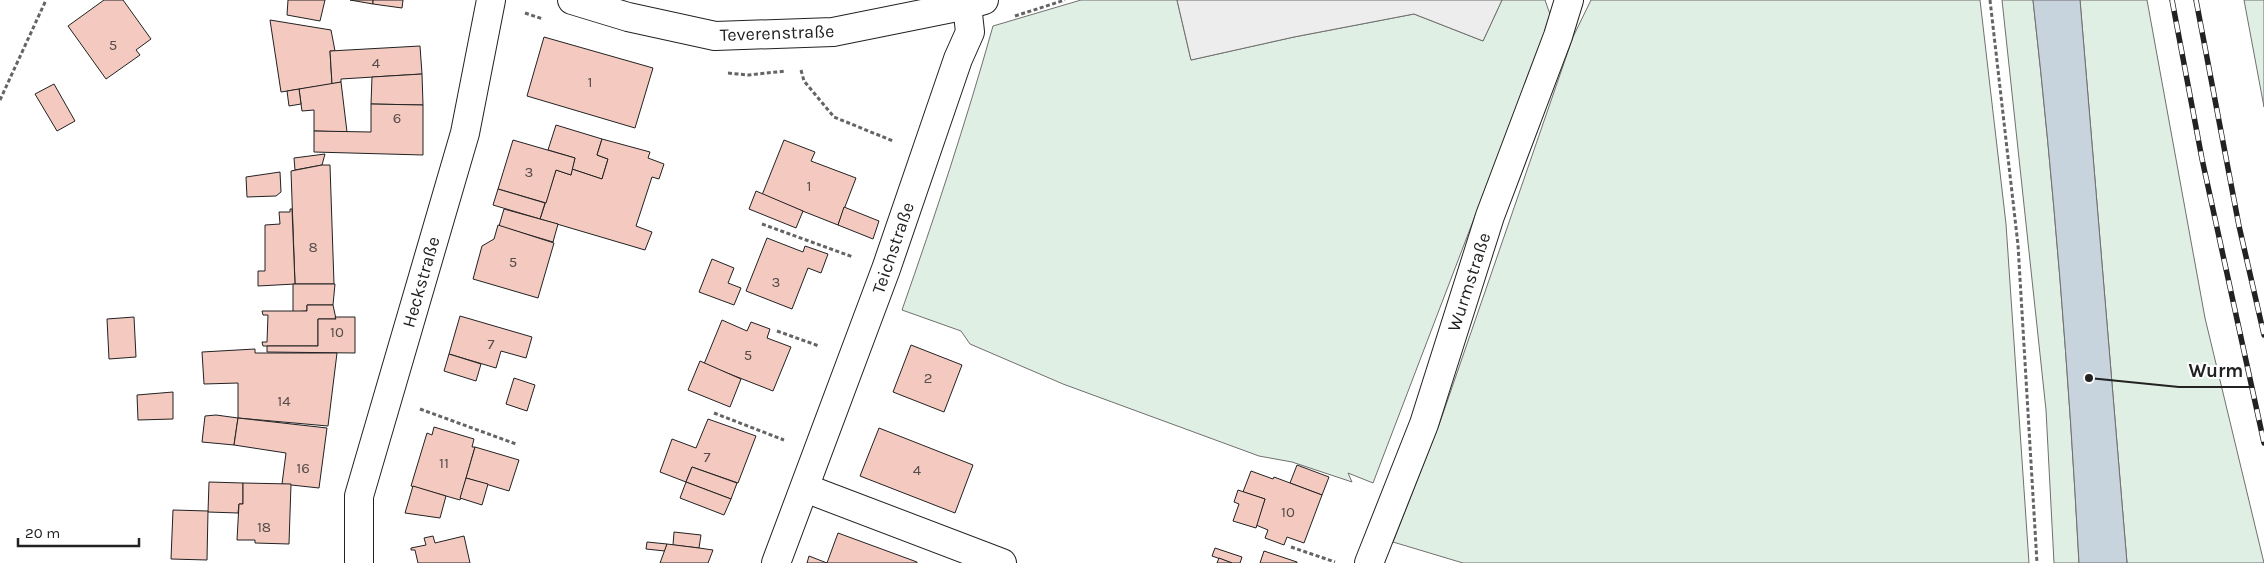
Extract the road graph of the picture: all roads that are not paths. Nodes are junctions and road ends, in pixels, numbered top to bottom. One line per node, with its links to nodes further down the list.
1 (491, 0): 6 (street, Heckstraße)
2 (572, 0): 4 (street, Teverenstraße)
3 (1569, 0): 9 (street, Wurmstraße)
4 (975, 3): 5 (street, Teichstraße)
5 (805, 488): 7 (street, Teichstraße); 8 (street)
6 (359, 563)
7 (776, 563)
8 (1002, 563)
9 (1369, 563)

